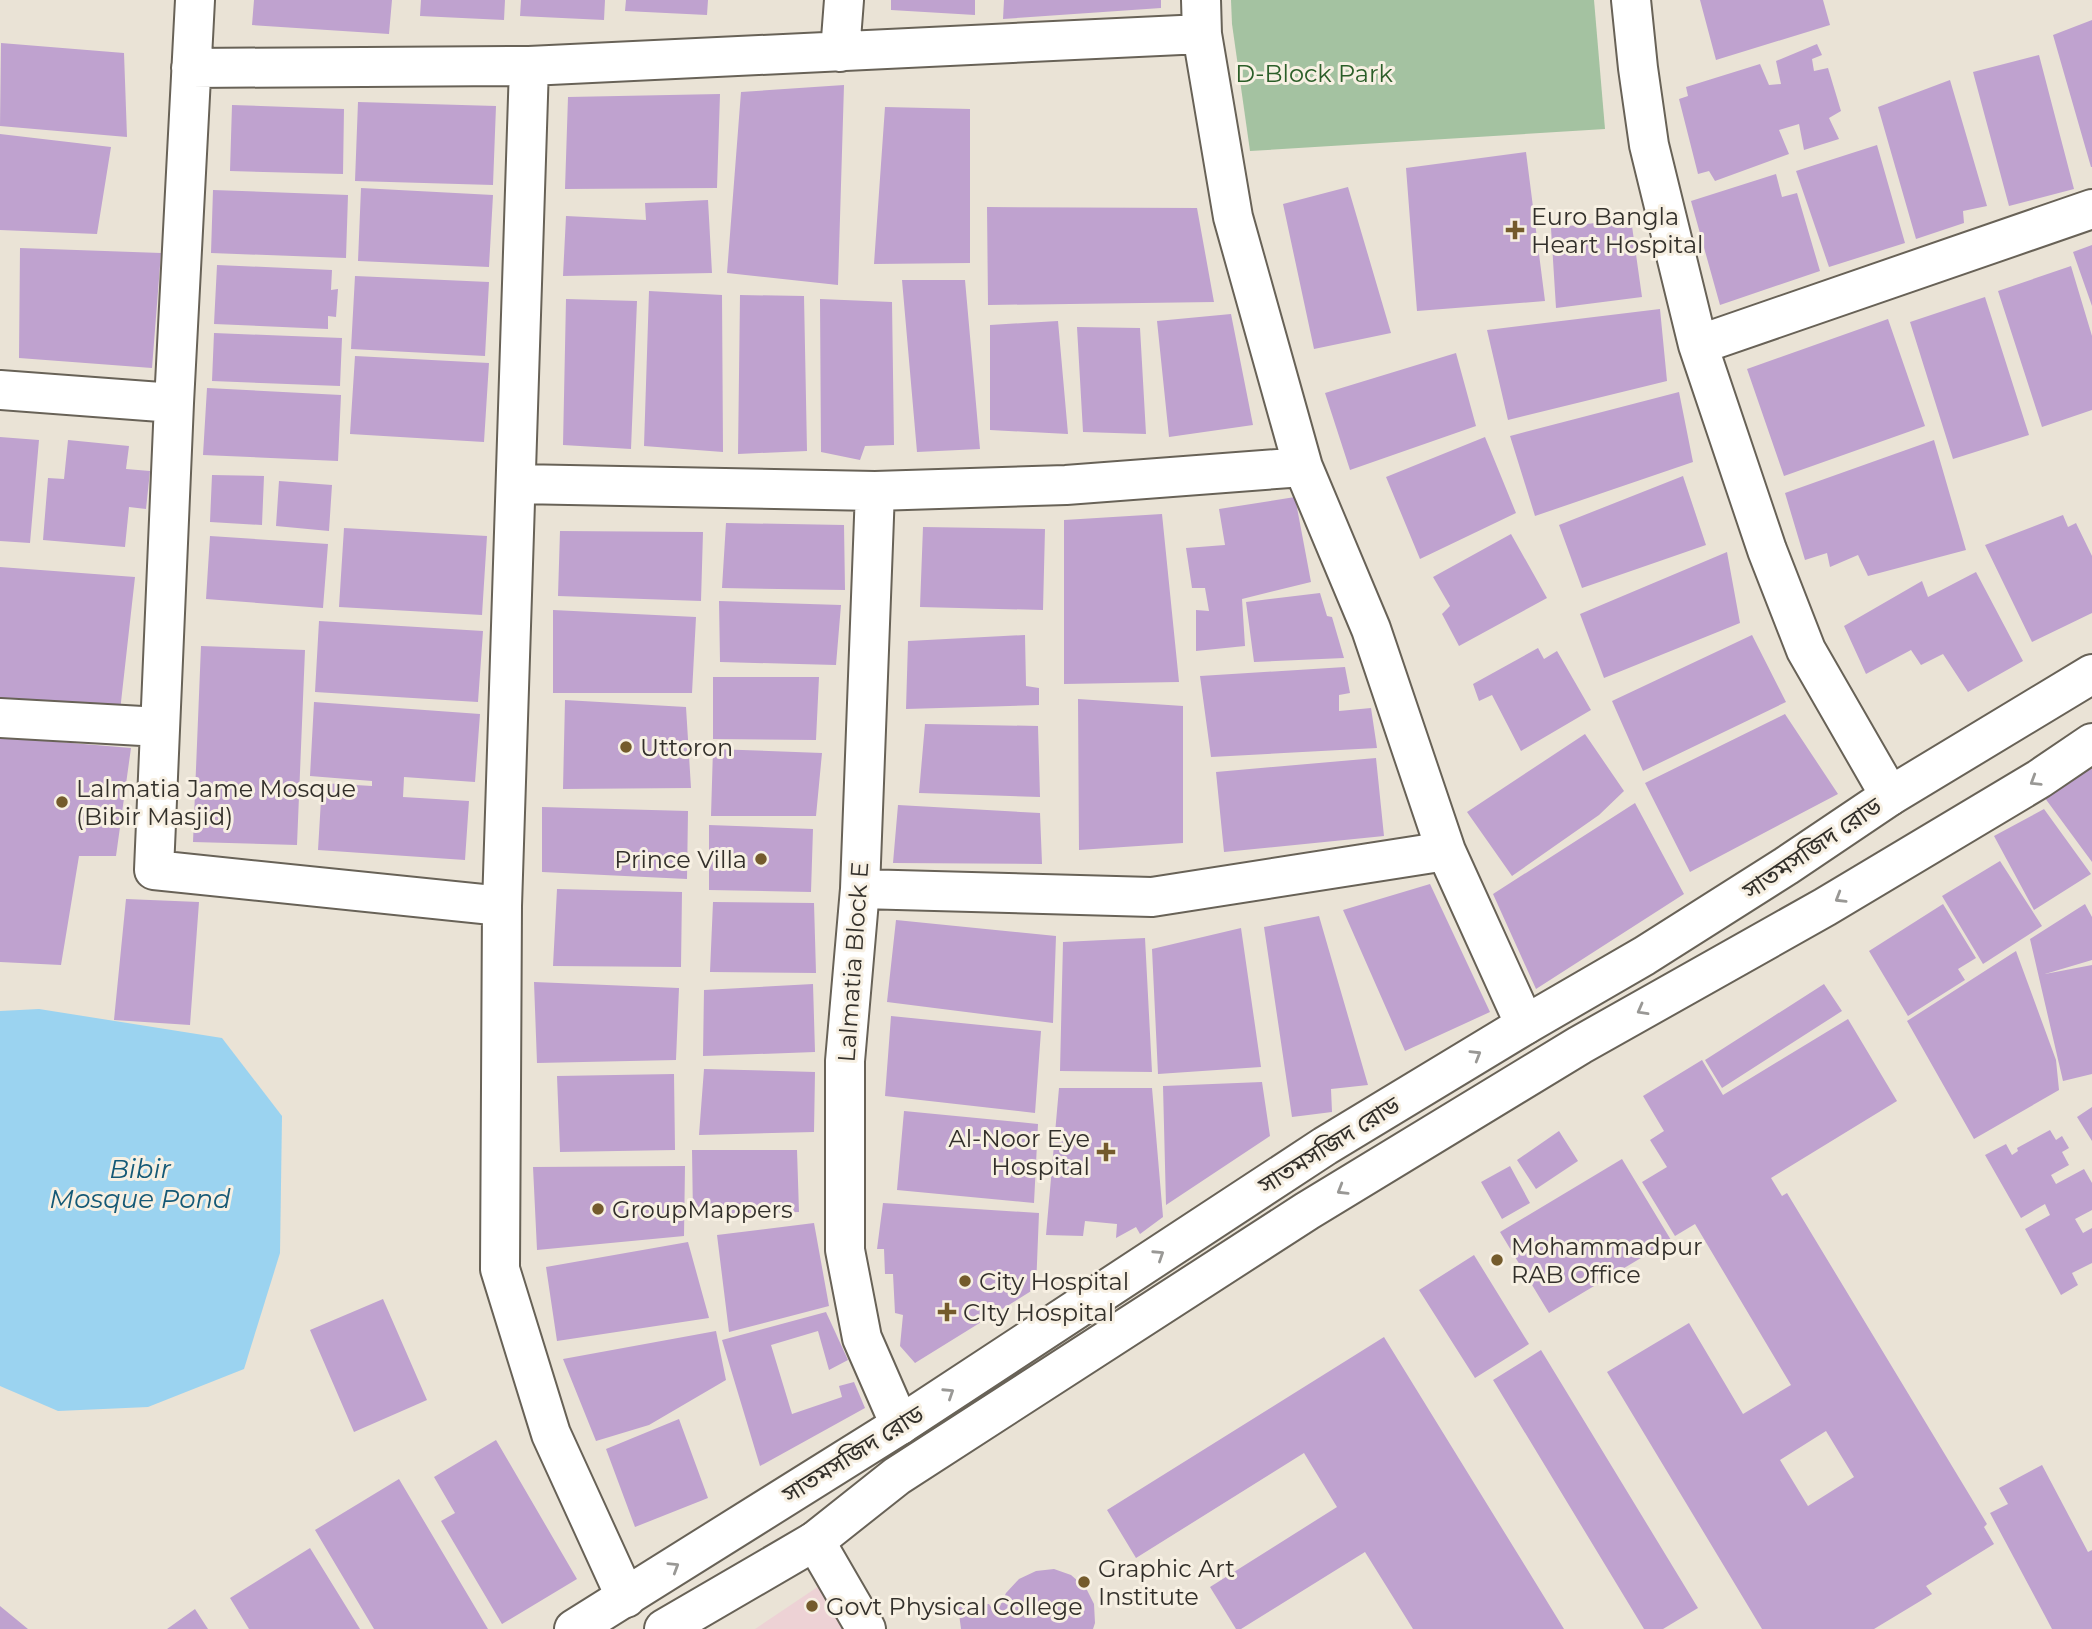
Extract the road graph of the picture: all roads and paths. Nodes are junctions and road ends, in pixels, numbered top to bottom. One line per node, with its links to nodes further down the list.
1 (195, 0): 7 (street)
2 (844, 0): 5 (street)
3 (1631, 0): 9 (street)
4 (1202, 17): 5 (street); 12 (street)
5 (840, 52): 6 (street)
6 (529, 66): 7 (street); 13 (street)
7 (191, 68): 11 (street)
8 (2092, 209): 9 (street)
9 (1698, 345): 19 (street)
10 (0, 390): 11 (street)
11 (174, 403): 17 (street)
12 (1303, 467): 14 (street); 20 (street)
13 (517, 484): 14 (street); 22 (street)
14 (875, 491): 21 (street, Lalmatia Block E)
15 (2092, 674): 19 (street, সাতমসজিদ রোড)
16 (0, 718): 17 (street)
17 (160, 727): 22 (street)
18 (2092, 743): 25 (street, সাতমসজিদ রোড, one-way to 25)
19 (1889, 796): 23 (street, সাতমসজিদ রোড)
20 (1446, 851): 21 (street); 23 (street)
21 (860, 889): 28 (street, Lalmatia Block E)
22 (502, 905): 30 (street)
23 (1525, 1025): 24 (street, সাতমসজিদ রোড, one-way to 23)
24 (1434, 1080): 25 (street); 26 (street, সাতমসজিদ রোড)
25 (1513, 1086): 27 (street, সাতমসজিদ রোড)
26 (1325, 1146): 27 (street); 28 (street, সাতমসজিদ রোড, one-way to 26)
27 (1375, 1170): 29 (street, সাতমসজিদ রোড, one-way to 29)
28 (900, 1425): 30 (street, সাতমসজিদ রোড, one-way to 28)
29 (815, 1541): 32 (street, সাতমসজিদ রোড); 33 (street)
30 (626, 1598): 31 (street, সাতমসজিদ রোড)
31 (574, 1629)
32 (664, 1629)
33 (866, 1629)

